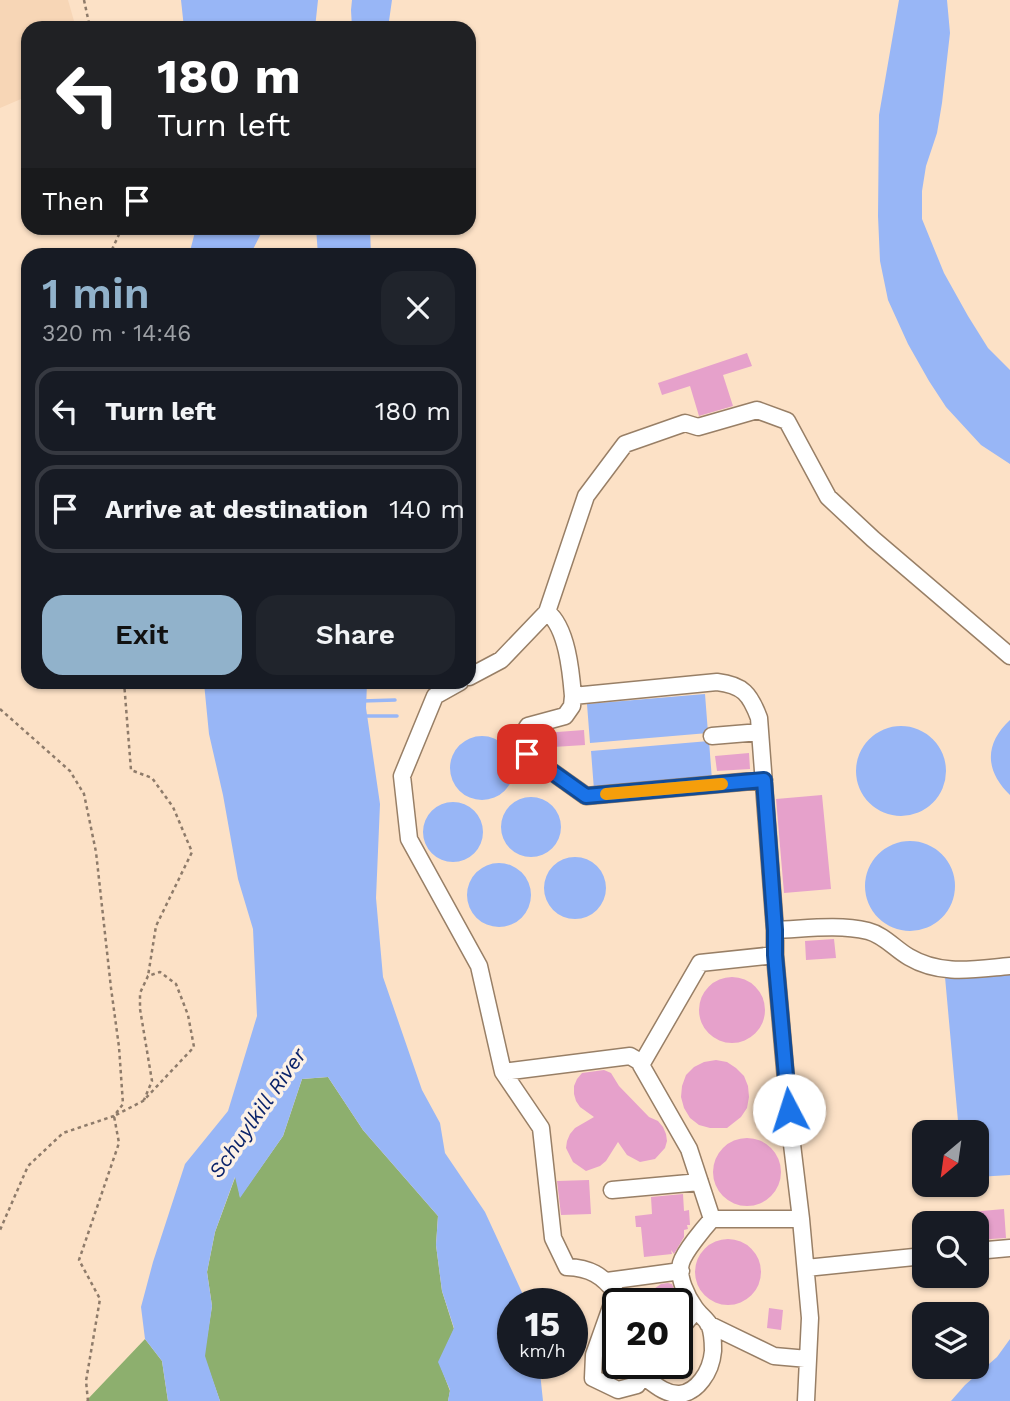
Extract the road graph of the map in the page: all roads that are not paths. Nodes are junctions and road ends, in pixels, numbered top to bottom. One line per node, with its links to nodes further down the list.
1 (547, 612): 2 (lane); 3 (lane); 5 (lane)
2 (1010, 656)
3 (476, 673)
4 (448, 689): 13 (lane)
5 (573, 696): 6 (lane); 8 (lane)
6 (760, 732): 7 (lane); 8 (lane)
7 (712, 736)
8 (764, 780): 9 (lane)
9 (775, 930): 10 (lane); 11 (lane)
10 (775, 955): 12 (lane); 17 (lane)
11 (1010, 966)
12 (642, 1063): 13 (lane); 14 (lane)
13 (503, 1072): 23 (lane)
14 (700, 1182): 15 (lane); 16 (lane)
15 (612, 1190)
16 (712, 1219): 17 (lane); 22 (lane)
17 (802, 1219): 21 (lane)
18 (1010, 1248): 19 (lane)
19 (989, 1250)
20 (912, 1257): 21 (lane)
21 (806, 1268): 29 (lane)
22 (681, 1271): 23 (lane); 25 (lane)
23 (607, 1281): 24 (lane)
24 (612, 1288)
25 (696, 1310): 26 (lane); 27 (lane)
26 (693, 1314)
27 (708, 1324): 29 (lane); 32 (lane)
28 (602, 1332): 30 (lane)
29 (808, 1359): 33 (lane)
30 (641, 1379)
31 (653, 1379): 32 (lane)
32 (681, 1397)
33 (806, 1401)

